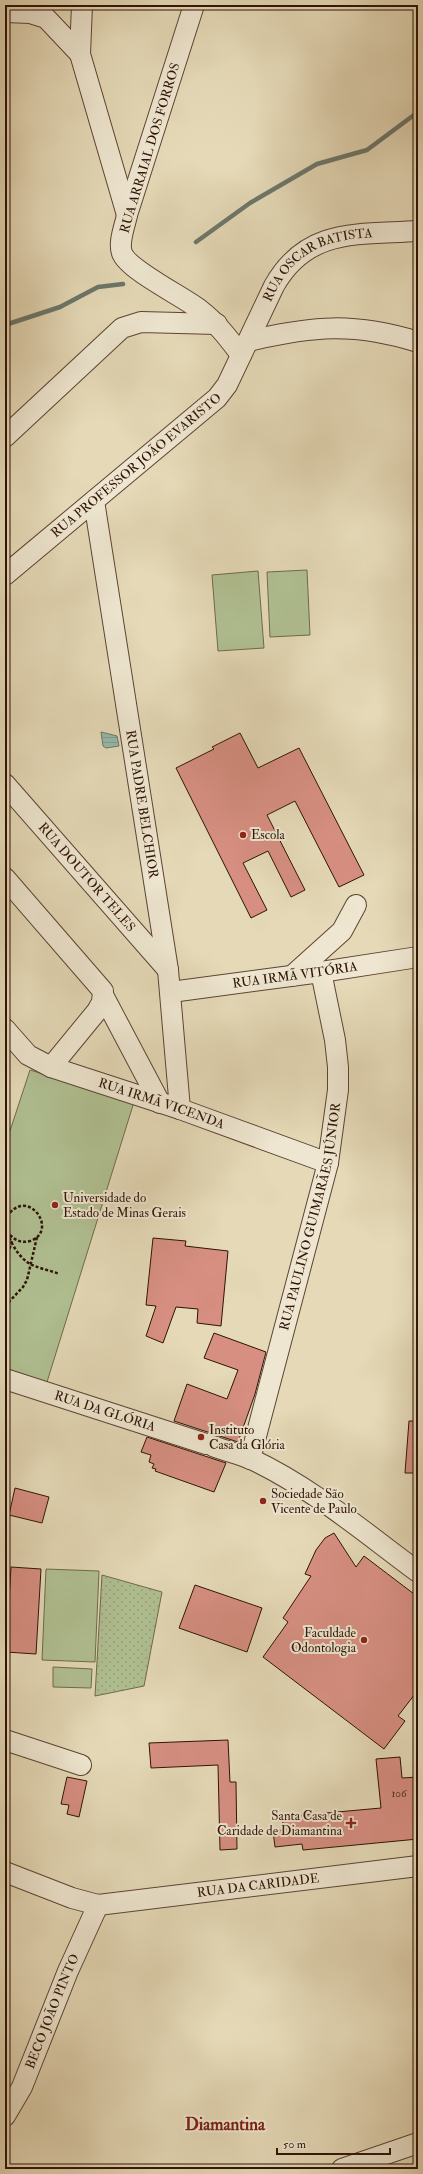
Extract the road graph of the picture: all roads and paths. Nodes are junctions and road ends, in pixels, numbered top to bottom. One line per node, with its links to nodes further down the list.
1 (82, 5): 4 (street)
2 (194, 5): 5 (street, RUA ARRAIAL DOS FORROS)
3 (5, 12): 4 (street)
4 (80, 54): 5 (street)
5 (127, 215): 7 (street, RUA ARRAIAL DOS FORROS)
6 (418, 231): 9 (street, RUA OSCAR BATISTA)
7 (217, 324): 9 (street, RUA ARRAIAL DOS FORROS); 10 (street)
8 (418, 342): 9 (street)
9 (245, 348): 11 (street, RUA PROFESSOR JOÃO EVARISTO)
10 (5, 437)
11 (94, 501): 12 (street, RUA PROFESSOR JOÃO EVARISTO); 17 (street, RUA PADRE BELCHIOR)
12 (5, 575)
13 (5, 784): 17 (street, RUA DOUTOR TELES)
14 (5, 878): 21 (street)
15 (356, 905): 19 (street)
16 (418, 957): 18 (street, RUA IRMÃ VITÓRIA)
17 (168, 970): 20 (street, RUA PADRE BELCHIOR)
18 (321, 972): 19 (street, RUA IRMÃ VITÓRIA); 26 (street, RUA PAULINO GUIMARÃES JÚNIOR)
19 (292, 976): 20 (street, RUA IRMÃ VITÓRIA)
20 (171, 992): 25 (street, RUA PADRE BELCHIOR)
21 (104, 997): 23 (street); 24 (street)
22 (5, 1029): 23 (street, RUA IRMÃ VICENDA)
23 (51, 1067): 24 (street, RUA IRMÃ VICENDA)
24 (160, 1103): 25 (street, RUA IRMÃ VICENDA)
25 (180, 1109): 26 (street, RUA IRMÃ VICENDA)
26 (328, 1163): 35 (street, RUA PAULINO GUIMARÃES JÚNIOR)
27 (10, 1235): 28 (path); 28 (path); 29 (path)
28 (37, 1236): 31 (path)
29 (12, 1241): 30 (path); 31 (path)
30 (5, 1263)
31 (31, 1264): 32 (path); 33 (path)
32 (59, 1274)
33 (5, 1306)
34 (5, 1379): 35 (street, RUA DA GLÓRIA)
35 (250, 1459): 36 (street, RUA DA GLÓRIA)
36 (418, 1572)
37 (5, 1740): 38 (street)
38 (81, 1765)
39 (418, 1866): 41 (street, RUA DA CARIDADE)
40 (5, 1872): 41 (street)
41 (98, 1905): 42 (street, BECO JOÃO PINTO)
42 (5, 2116)
43 (418, 2143): 44 (street)
44 (342, 2169)

